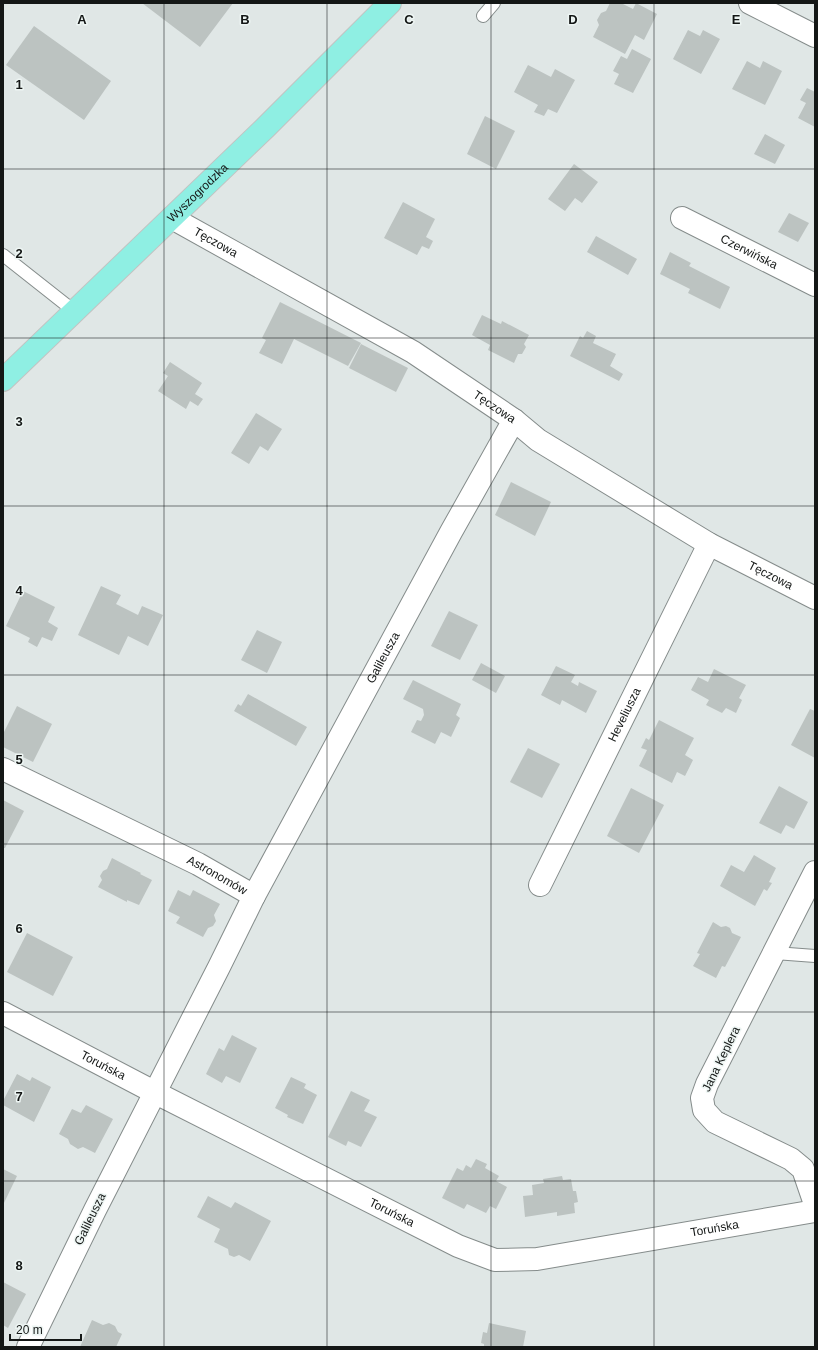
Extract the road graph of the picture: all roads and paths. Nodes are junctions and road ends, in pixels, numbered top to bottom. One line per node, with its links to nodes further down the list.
1 (390, 3): 6 (main road, Wyszogrodzka)
2 (494, 3): 4 (lane)
3 (750, 3): 5 (street)
4 (482, 16)
5 (815, 36)
6 (172, 218): 10 (main road, Wyszogrodzka); 12 (street, Tęczowa)
7 (682, 218): 9 (street, Czerwińska)
8 (3, 255): 10 (lane)
9 (815, 285)
10 (74, 311): 11 (main road, Wyszogrodzka)
11 (3, 380)
12 (514, 420): 13 (street, Tęczowa); 18 (street, Galileusza)
13 (709, 544): 14 (street, Tęczowa); 17 (street, Heveliusza)
14 (815, 598)
15 (3, 769): 18 (street, Astronomów)
16 (815, 872): 19 (street, Jana Keplera)
17 (540, 885)
18 (254, 896): 22 (street, Astronomów)
19 (775, 953): 20 (lane); 23 (street, Jana Keplera)
20 (815, 956)
21 (3, 1013): 22 (street, Toruńska)
22 (154, 1092): 24 (street, Toruńska); 25 (street, Galileusza)
23 (815, 1204)
24 (815, 1211)
25 (28, 1347)

